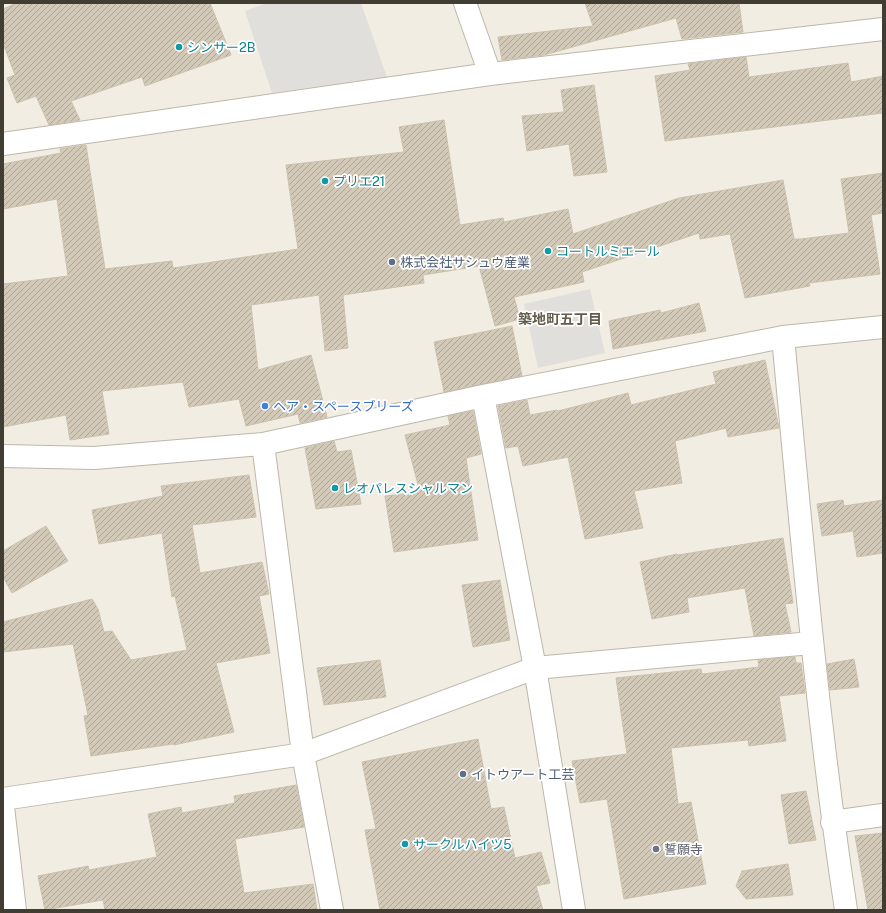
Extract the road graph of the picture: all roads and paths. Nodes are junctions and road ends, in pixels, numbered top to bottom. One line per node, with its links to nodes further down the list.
1 (466, 3): 3 (street)
2 (883, 28): 3 (street)
3 (490, 74): 4 (street)
4 (3, 144)
5 (883, 327): 6 (street)
6 (783, 337): 7 (street); 10 (street)
7 (483, 396): 8 (street); 11 (street)
8 (263, 444): 9 (street); 12 (street)
9 (3, 456)
10 (811, 643): 11 (street); 16 (street)
11 (535, 668): 12 (street); 19 (street)
12 (303, 754): 13 (street); 18 (street)
13 (3, 798)
14 (3, 807): 17 (street)
15 (883, 815): 16 (street)
16 (832, 822): 20 (street)
17 (15, 910)
18 (332, 910)
19 (574, 910)
20 (846, 910)

